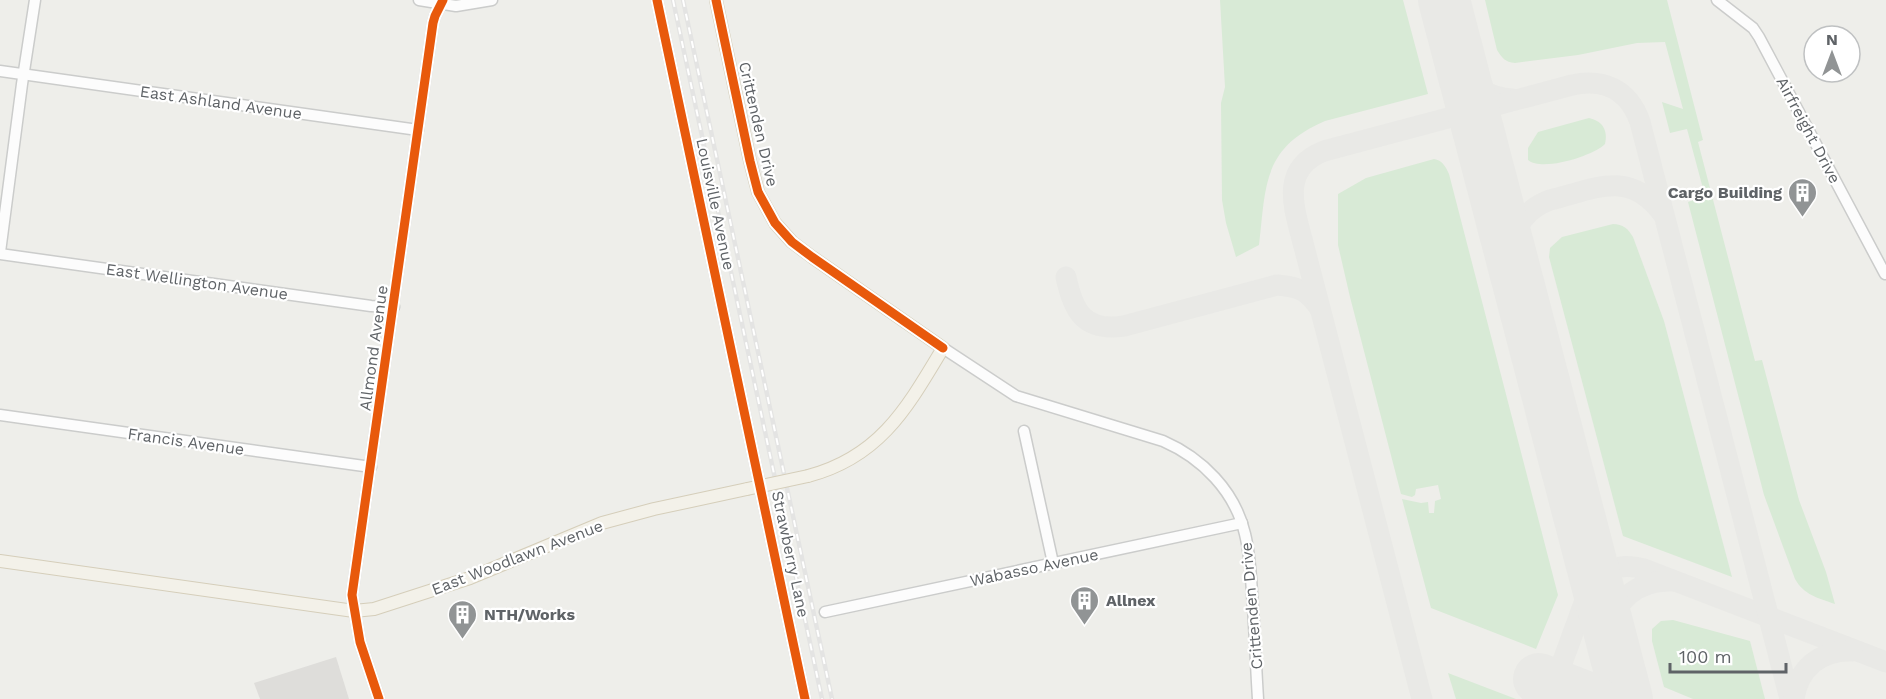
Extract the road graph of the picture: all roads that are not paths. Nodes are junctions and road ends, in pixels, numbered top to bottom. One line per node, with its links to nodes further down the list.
1 (35, 0): 9 (street)
2 (419, 0): 7 (street)
3 (492, 0): 7 (street)
4 (657, 0): 16 (street, Louisville Avenue)
5 (716, 0): 15 (main road, Crittenden Drive)
6 (1717, 0): 13 (street, Airfreight Drive)
7 (442, 2): 10 (street, Allmond Avenue)
8 (0, 71): 9 (street, East Ashland Avenue)
9 (24, 74): 10 (street, East Ashland Avenue); 11 (street)
10 (418, 130): 14 (street, Allmond Avenue)
11 (4, 191): 12 (street)
12 (0, 253): 14 (street, East Wellington Avenue)
13 (1885, 274)
14 (394, 307): 19 (street, Allmond Avenue)
15 (943, 348): 20 (street, Crittenden Drive); 23 (main road, East Woodlawn Avenue, bridge)
16 (746, 414): 26 (street, Strawberry Lane)
17 (0, 415): 19 (street, Francis Avenue)
18 (1024, 430): 22 (street)
19 (371, 467): 23 (street, Allmond Avenue)
20 (1242, 523): 22 (street, Wabasso Avenue); 27 (street, Crittenden Drive)
21 (0, 561): 23 (main road, East Woodlawn Avenue)
22 (1053, 563): 24 (street, Wabasso Avenue)
23 (354, 611): 25 (street, Allmond Avenue)
24 (825, 612)
25 (379, 699)
26 (805, 699)
27 (1258, 699)

